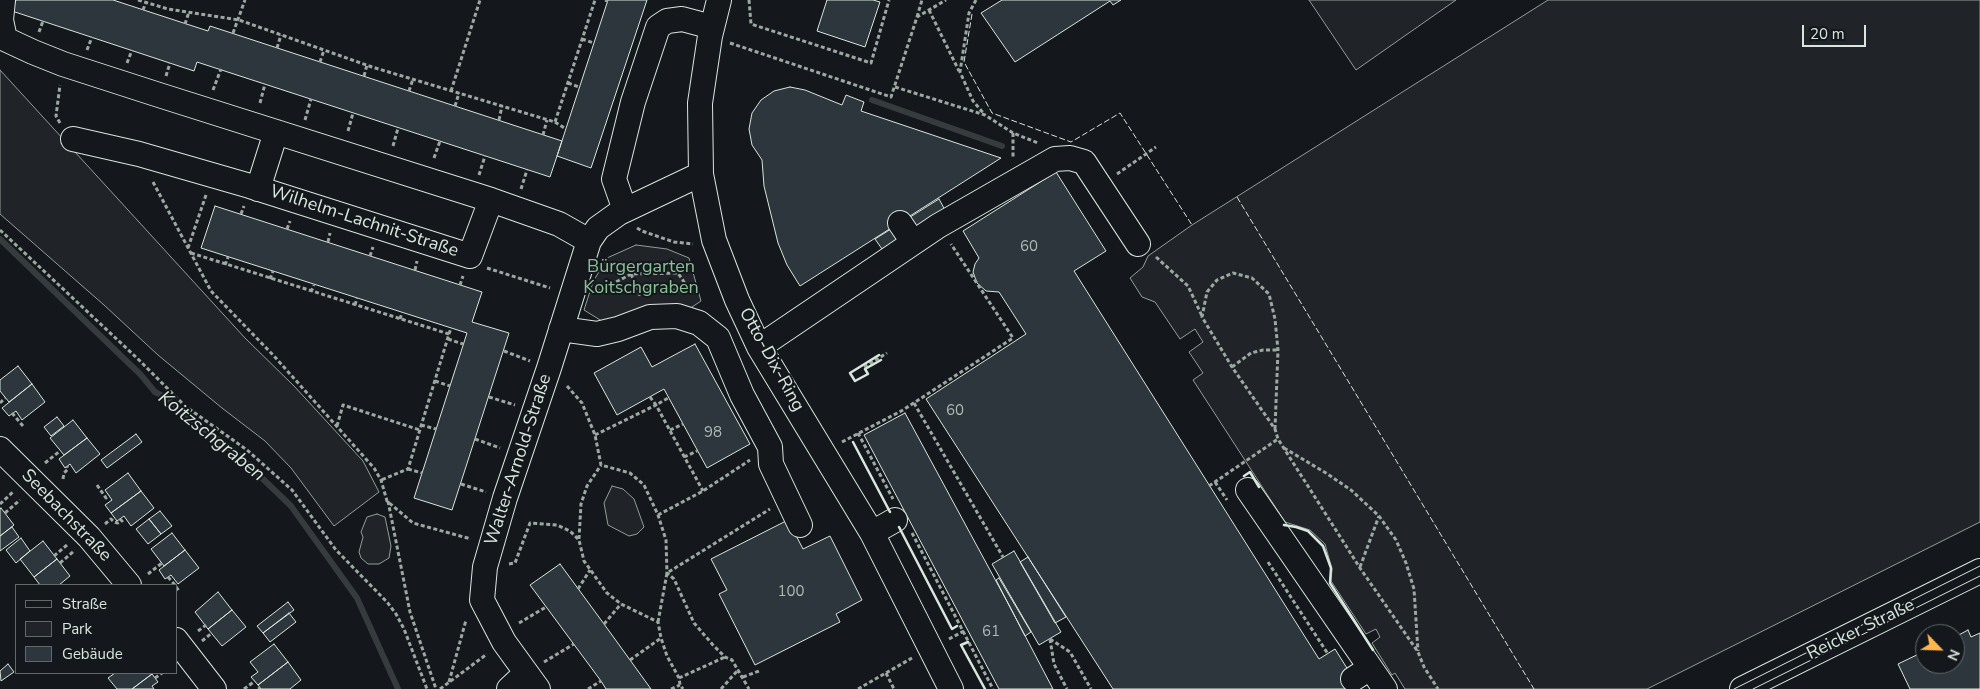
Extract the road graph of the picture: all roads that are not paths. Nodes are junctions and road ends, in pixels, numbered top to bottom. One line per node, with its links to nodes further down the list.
1 (3, 0): 4 (street)
2 (719, 0): 3 (street, Otto-Dix-Ring)
3 (711, 32): 6 (street, Otto-Dix-Ring); 9 (street)
4 (276, 132): 7 (street, Wilhelm-Lachnit-Straße); 8 (street)
5 (73, 139): 7 (street, Wilhelm-Lachnit-Straße)
6 (701, 174): 9 (street); 13 (street, Otto-Dix-Ring)
7 (258, 189): 8 (street, Wilhelm-Lachnit-Straße)
8 (491, 200): 10 (street)
9 (622, 212): 10 (street)
10 (588, 241): 12 (street, Walter-Arnold-Straße)
11 (1146, 249): 13 (street)
12 (561, 329): 17 (street); 23 (street, Walter-Arnold-Straße)
13 (759, 347): 18 (street, Otto-Dix-Ring)
14 (0, 449): 20 (street, Seebachstraße)
15 (1239, 498): 26 (street)
16 (899, 517): 18 (street)
17 (800, 525)
18 (872, 533): 25 (street, Otto-Dix-Ring)
19 (1980, 570): 22 (street, Reicker Straße)
20 (128, 584)
21 (178, 643): 24 (street)
22 (1769, 683): 27 (street, Reicker Straße)
23 (524, 684)
24 (214, 689)
25 (951, 689)
26 (1385, 689)
27 (1742, 689)

